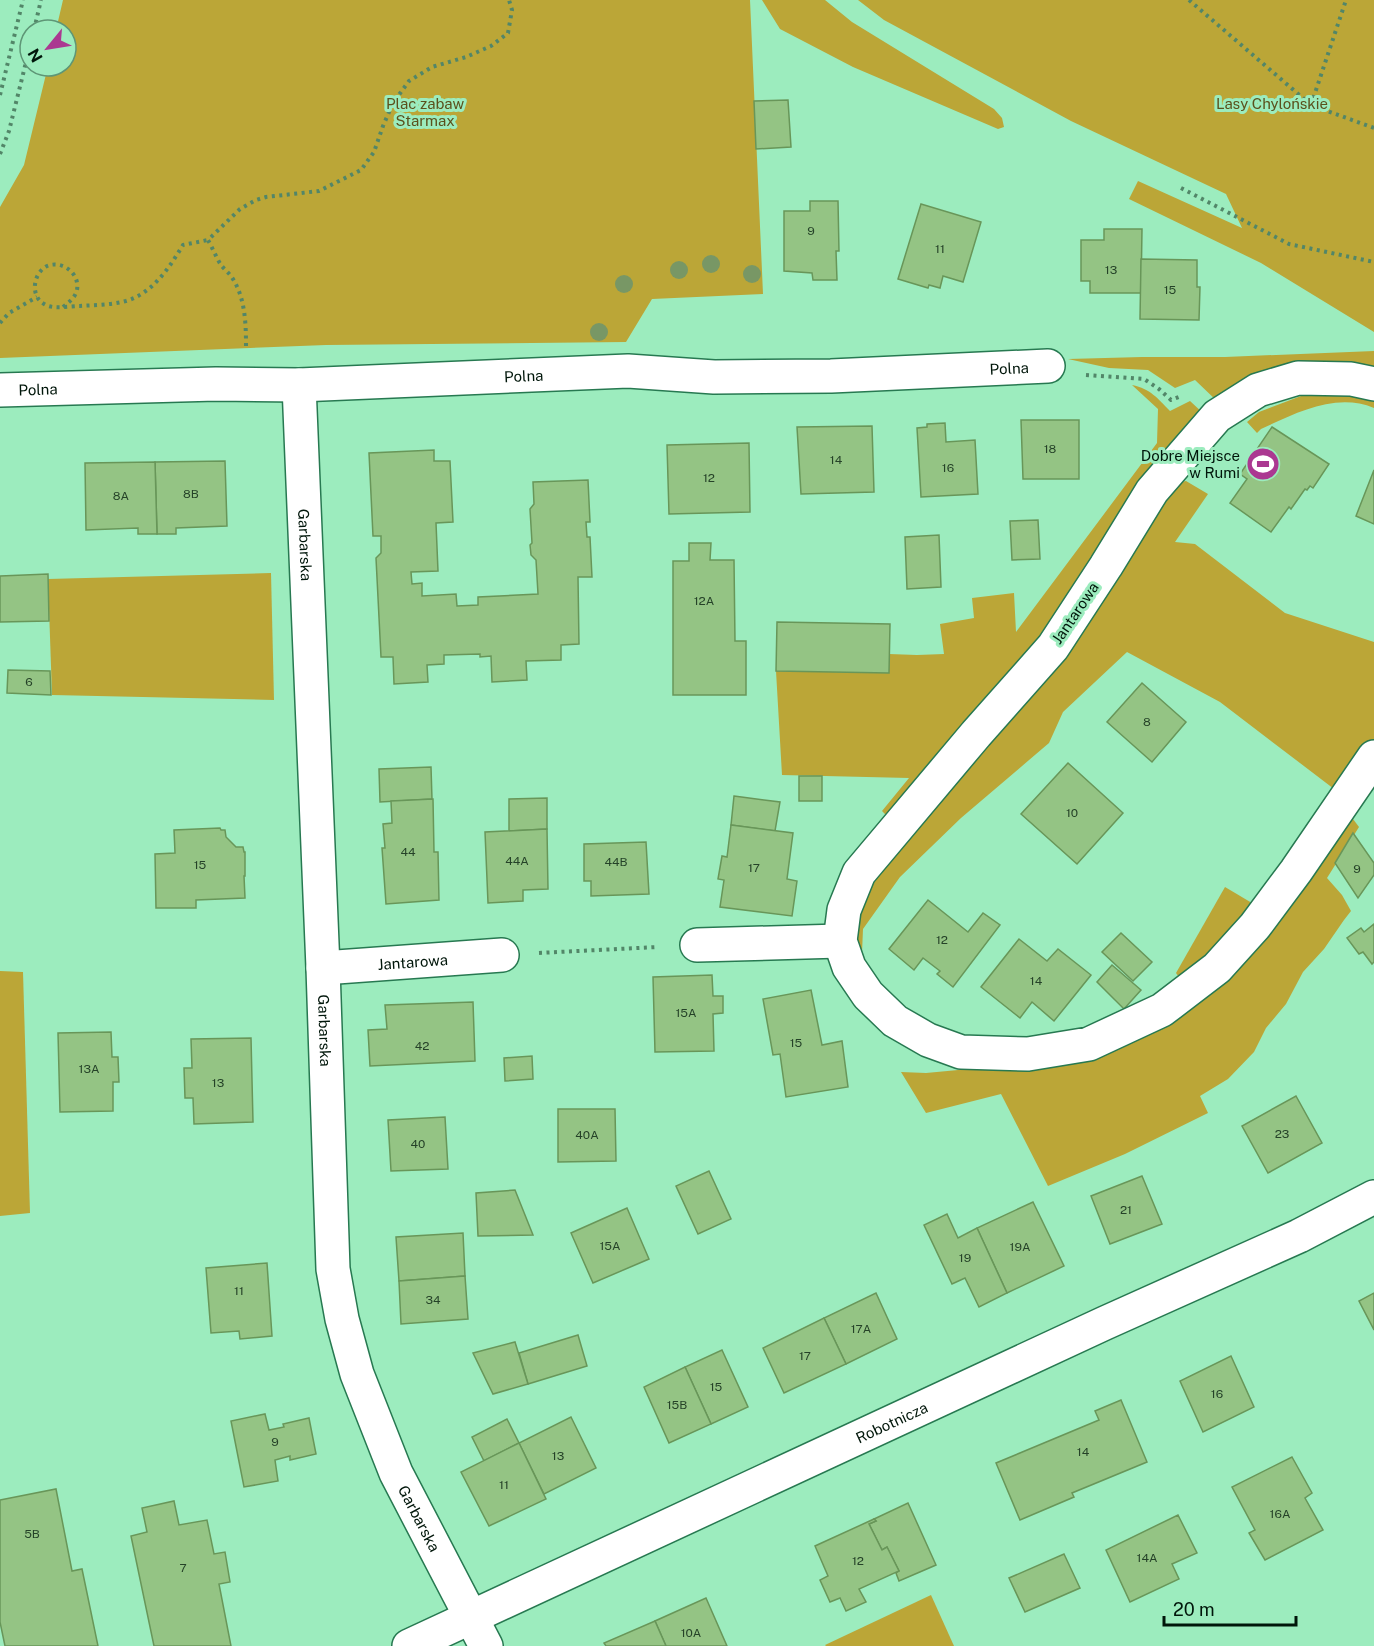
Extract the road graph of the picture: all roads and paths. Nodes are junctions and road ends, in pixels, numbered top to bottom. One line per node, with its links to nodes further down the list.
1 (23, 0): 8 (path)
2 (41, 0): 6 (path)
3 (508, 0): 13 (path)
4 (1189, 0): 9 (path)
5 (1346, 0): 9 (path)
6 (37, 18)
7 (22, 78): 11 (path)
8 (0, 94)
9 (1311, 105): 10 (path)
10 (1374, 128)
11 (0, 154)
12 (1181, 188): 14 (path)
13 (208, 240): 16 (path); 18 (path)
14 (1374, 262)
15 (37, 297): 16 (path); 16 (path); 17 (path)
16 (63, 307)
17 (0, 323)
18 (245, 356)
19 (1048, 366): 22 (street, Polna)
20 (1091, 376): 24 (path)
21 (1374, 384): 26 (street, Jantarowa)
22 (299, 385): 23 (street, Polna); 29 (street, Garbarska)
23 (0, 390)
24 (1182, 396)
25 (1374, 757): 26 (street, Jantarowa)
26 (840, 941): 27 (street)
27 (697, 945): 28 (path)
28 (502, 955): 29 (street, Jantarowa)
29 (322, 968): 31 (street, Garbarska)
30 (1374, 1197): 31 (street, Robotnicza)
31 (471, 1617): 32 (street, Robotnicza); 33 (street, Garbarska)
32 (409, 1646)
33 (486, 1646)

